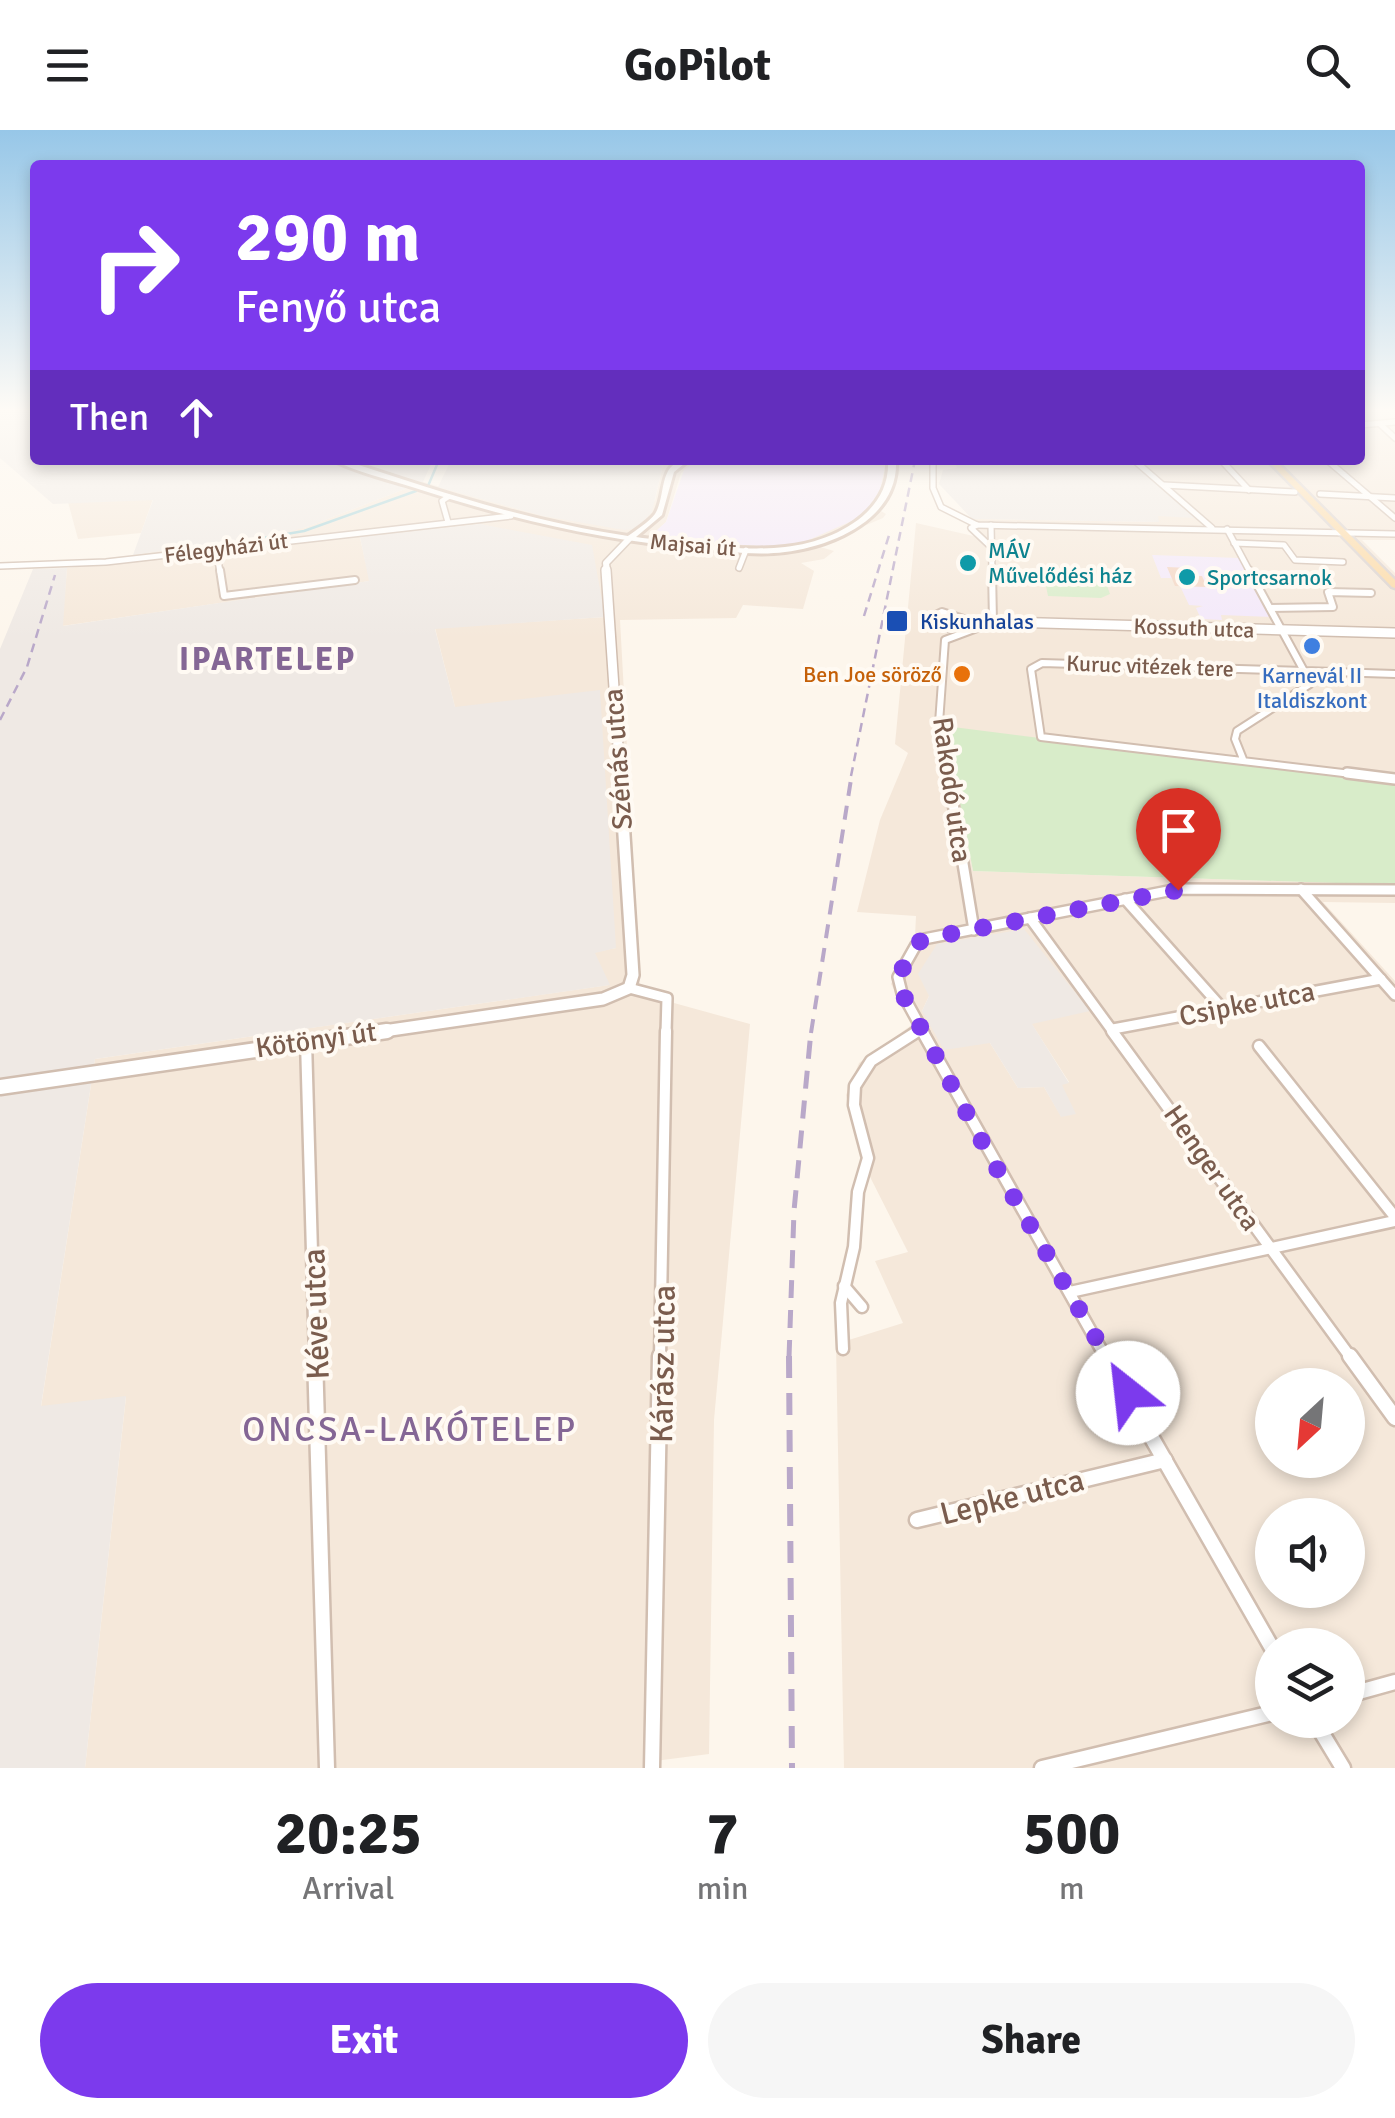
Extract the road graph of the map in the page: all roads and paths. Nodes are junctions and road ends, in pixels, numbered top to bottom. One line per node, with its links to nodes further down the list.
1 (416, 486): 14 (main road, Majsai út)
2 (667, 486): 22 (main road)
3 (887, 486): 33 (main road, Majsai út)
4 (933, 486): 19 (street)
5 (1166, 486): 21 (street)
6 (1188, 486): 10 (street)
7 (1246, 486): 10 (street)
8 (1297, 486): 24 (main road)
9 (1359, 486): 13 (street)
10 (1249, 490): 11 (street)
11 (1295, 492)
12 (1320, 494): 13 (street)
13 (1370, 496): 15 (street); 17 (street)
14 (448, 497): 16 (main road, Majsai út); 18 (street)
15 (1395, 498)
16 (511, 516): 18 (street, Félegyházi út); 27 (main road, Majsai út)
17 (1395, 518)
18 (448, 522): 32 (street, Félegyházi út)
19 (976, 525): 20 (street); 31 (street)
20 (991, 525): 21 (street); 31 (street)
21 (1212, 528): 23 (street)
22 (644, 529): 27 (main road); 28 (main road)
23 (1227, 529): 24 (street); 29 (street)
24 (1342, 532): 25 (street); 38 (main road)
25 (1372, 533): 26 (street); 30 (street)
26 (1395, 534)
27 (608, 536): 28 (main road, Majsai út)
28 (628, 539): 33 (main road, Majsai út); 55 (street, Szénás utca)
29 (1234, 543): 34 (street); 40 (street)
30 (1378, 545)
31 (990, 547): 42 (street)
32 (216, 550): 35 (street, Félegyházi út); 37 (street)
33 (746, 550): 36 (street)
34 (1344, 562)
35 (0, 566)
36 (739, 568)
37 (355, 580)
38 (1395, 585)
39 (1371, 593): 40 (street)
40 (1270, 608): 43 (street)
41 (970, 621): 41 (street); 42 (street, Kossuth utca)
42 (992, 622): 43 (street, Kossuth utca); 53 (street, Rakodó utca)
43 (1282, 630): 44 (street, Kossuth utca); 45 (street)
44 (1395, 633)
45 (1304, 672): 46 (street, Kuruc vitézek tere); 47 (street); 47 (street, Kuruc vitézek tere)
46 (1395, 674)
47 (1243, 760): 48 (street, Kuruc vitézek tere)
48 (1395, 779)
49 (1302, 890): 50 (street); 51 (street); 54 (street)
50 (1395, 890)
51 (1125, 899): 52 (street); 57 (street)
52 (1030, 918): 53 (street); 59 (street, Henger utca)
53 (974, 930): 58 (street)
54 (1381, 979): 56 (street); 57 (street, Csipke utca)
55 (629, 988): 60 (street, Kötönyi út); 78 (street, Kárász utca)
56 (1395, 994)
57 (1222, 1008): 59 (street, Csipke utca)
58 (922, 1028): 65 (street); 66 (street)
59 (1113, 1029): 64 (street, Henger utca)
60 (306, 1041): 62 (street, Kötönyi út); 77 (street, Kéve utca)
61 (1259, 1046): 63 (street)
62 (0, 1087)
63 (1395, 1219): 64 (street)
64 (1271, 1251): 66 (street); 69 (street, Henger utca)
65 (844, 1286): 67 (street); 68 (street)
66 (1070, 1292): 70 (street)
67 (862, 1308)
68 (843, 1349)
69 (1395, 1418)
70 (1166, 1460): 71 (street, Lepke utca); 72 (street)
71 (917, 1520)
72 (1261, 1628)
73 (1395, 1682): 74 (street)
74 (1365, 1690)
75 (1255, 1717): 79 (street)
76 (1325, 1738): 80 (street)
77 (327, 1768)
78 (652, 1768)
79 (1042, 1768)
80 (1343, 1768)

